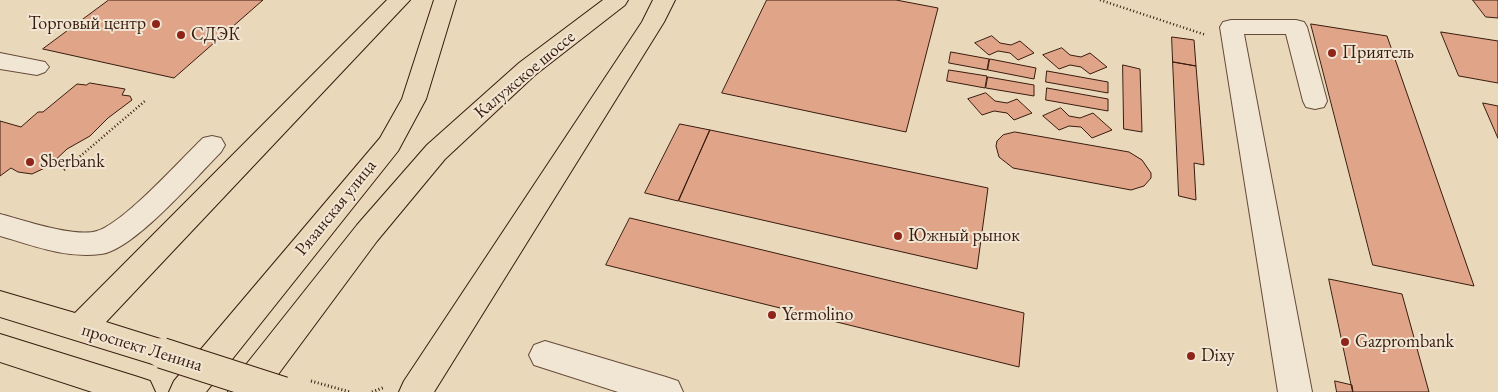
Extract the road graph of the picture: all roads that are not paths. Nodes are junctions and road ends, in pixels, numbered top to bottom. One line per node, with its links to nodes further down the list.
1 (399, 0): 11 (main road)
2 (445, 0): 16 (main road, Рязанская улица)
3 (617, 0): 17 (main road, Калужское шоссе)
4 (664, 0): 18 (main road)
5 (0, 61): 6 (lane)
6 (37, 67)
7 (1315, 101): 20 (lane)
8 (212, 145): 9 (lane)
9 (0, 225)
10 (0, 304): 11 (main road, проспект Ленина)
11 (80, 329): 14 (main road, проспект Ленина, bridge)
12 (0, 348): 15 (main road)
13 (545, 354): 19 (lane)
14 (294, 386)
15 (119, 389)
16 (186, 392)
17 (245, 392)
18 (416, 392)
19 (666, 392)
20 (1296, 392)

